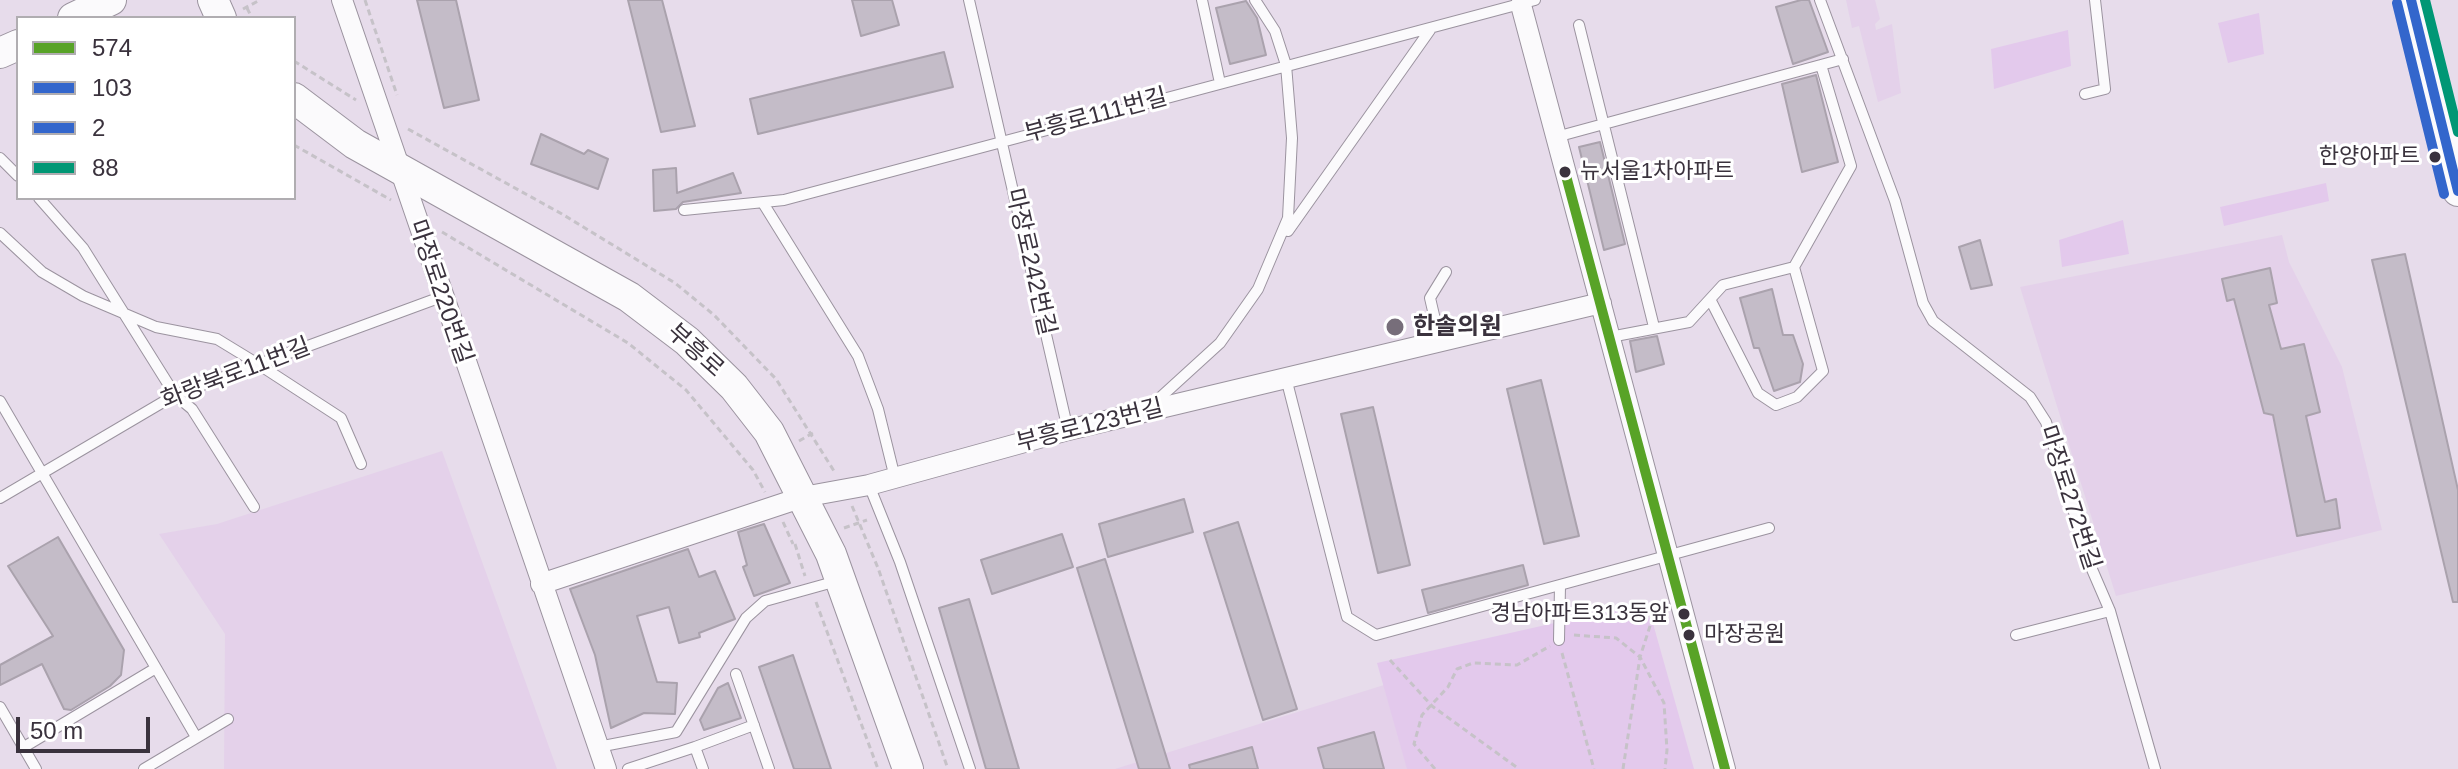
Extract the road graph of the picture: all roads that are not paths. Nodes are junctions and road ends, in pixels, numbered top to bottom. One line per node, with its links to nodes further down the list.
1 (111, 0): 10 (main road)
2 (342, 0): 25 (street, 마장로220번길)
3 (969, 0): 23 (lane, 마장로242번길)
4 (1202, 0): 16 (lane)
5 (1255, 0): 14 (lane)
6 (1820, 0): 13 (lane, 마장로272번길)
7 (2095, 0): 17 (lane)
8 (2411, 0): 27 (main road)
9 (1528, 3): 12 (lane, 부흥로111번길); 22 (street)
10 (77, 16)
11 (1579, 25): 20 (lane)
12 (1430, 30): 14 (lane, 부흥로111번길); 32 (lane)
13 (1843, 59): 15 (lane); 60 (lane, 마장로272번길)
14 (1286, 65): 16 (lane, 부흥로111번길); 32 (lane)
15 (1821, 65): 20 (lane); 33 (lane)
16 (1220, 83): 23 (lane, 부흥로111번길)
17 (2085, 94)
18 (296, 100): 21 (main road, 부흥로)
19 (296, 124): 21 (main road)
20 (1605, 124): 22 (lane); 39 (lane)
21 (339, 132): 25 (main road, 부흥로)
22 (1556, 137): 37 (street)
23 (1003, 140): 29 (lane, 부흥로111번길); 47 (lane, 마장로242번길)
24 (0, 158): 26 (lane)
25 (397, 166): 35 (street, 마장로220번길); 52 (main road, 부흥로)
26 (16, 174)
27 (2458, 191)
28 (41, 200): 38 (lane)
29 (763, 203): 30 (lane, 부흥로111번길); 50 (lane)
30 (684, 210)
31 (0, 233): 38 (lane)
32 (1283, 238): 46 (lane)
33 (1794, 267): 36 (lane); 36 (lane)
34 (1446, 272): 41 (lane)
35 (441, 297): 42 (lane, 화랑북로11번길); 58 (street, 마장로220번길)
36 (1710, 299): 39 (lane)
37 (1601, 303): 40 (street); 41 (street, 부흥로123번길)
38 (128, 316): 42 (lane); 44 (lane)
39 (1654, 327): 40 (lane)
40 (1610, 337): 56 (street)
41 (1440, 341): 43 (street, 부흥로123번길)
42 (258, 364): 44 (lane, 화랑북로11번길); 48 (lane)
43 (1286, 378): 46 (street, 부흥로123번길); 59 (lane)
44 (175, 395): 49 (lane, 화랑북로11번길); 54 (lane)
45 (0, 401): 49 (lane)
46 (1144, 412): 47 (street, 부흥로123번길)
47 (1068, 430): 50 (street, 부흥로123번길)
48 (361, 464)
49 (42, 473): 53 (lane, 화랑북로11번길); 63 (lane)
50 (895, 478): 51 (street, 부흥로123번길)
51 (869, 485): 52 (street, 부흥로123번길); 79 (lane)
52 (803, 497): 57 (main road, 부흥로); 58 (street)
53 (0, 498)
54 (254, 507)
55 (1769, 528): 56 (lane)
56 (1669, 558): 59 (lane); 80 (street)
57 (840, 580): 70 (lane); 78 (main road, 부흥로)
58 (541, 584): 70 (street, 마장로220번길)
59 (1560, 586): 62 (lane)
60 (2110, 611): 61 (lane); 81 (lane, 마장로272번길)
61 (2016, 635)
62 (1559, 640)
63 (156, 668): 68 (lane); 69 (lane)
64 (736, 674): 67 (lane)
65 (0, 707): 69 (lane)
66 (228, 719): 68 (lane)
67 (754, 725): 71 (lane); 77 (lane)
68 (196, 737): 73 (lane)
69 (24, 747): 72 (lane)
70 (598, 747): 74 (street, 마장로220번길)
71 (695, 747): 75 (lane); 76 (lane)
72 (36, 769)
73 (144, 769)
74 (606, 769)
75 (631, 769)
76 (703, 769)
77 (769, 769)
78 (908, 769)
79 (970, 769)
80 (1725, 769)
81 (2155, 769)

